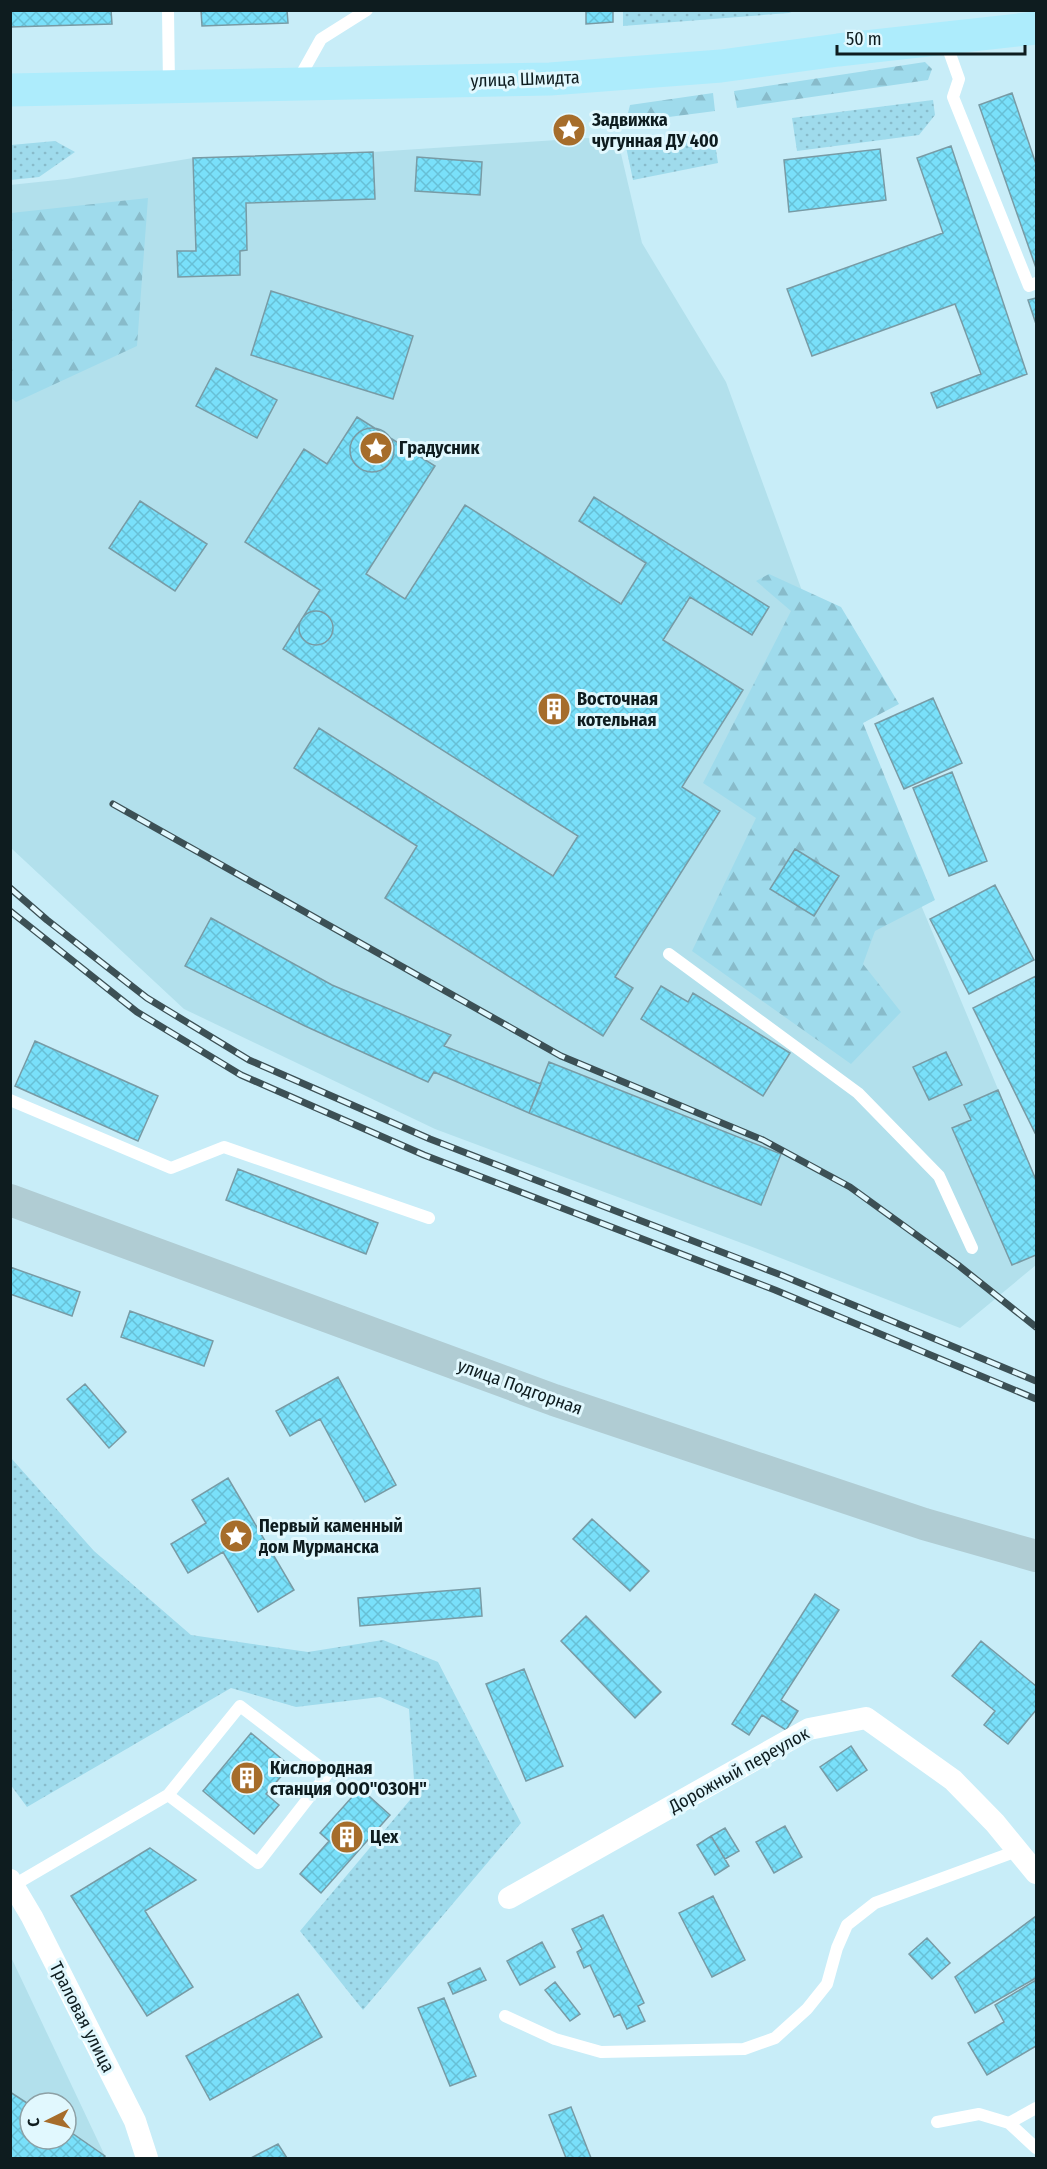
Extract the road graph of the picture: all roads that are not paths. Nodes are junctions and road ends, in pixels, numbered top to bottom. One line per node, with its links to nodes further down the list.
1 (168, 10): 6 (lane)
2 (367, 10): 5 (lane)
3 (1036, 28): 4 (main road, улица Шмидта)
4 (945, 38): 5 (main road, улица Шмидта); 8 (lane)
5 (295, 85): 6 (main road, улица Шмидта)
6 (169, 88): 7 (main road, улица Шмидта)
7 (10, 90)
8 (1036, 284)
9 (669, 954): 13 (lane)
10 (10, 1100): 12 (lane)
11 (10, 1200): 14 (main road, улица Подгорная)
12 (429, 1218)
13 (972, 1248)
14 (1036, 1556)
15 (168, 1795): 15 (lane); 18 (lane)
16 (1017, 1851): 17 (street, Дорожный переулок); 19 (street, Дорожный переулок); 20 (lane)
17 (1036, 1873)
18 (12, 1883): 25 (street, Траловая улица)
19 (509, 1898)
20 (505, 2016)
21 (1036, 2108): 23 (lane)
22 (937, 2122): 23 (lane)
23 (1009, 2124): 24 (lane)
24 (1036, 2148)
25 (147, 2158)

